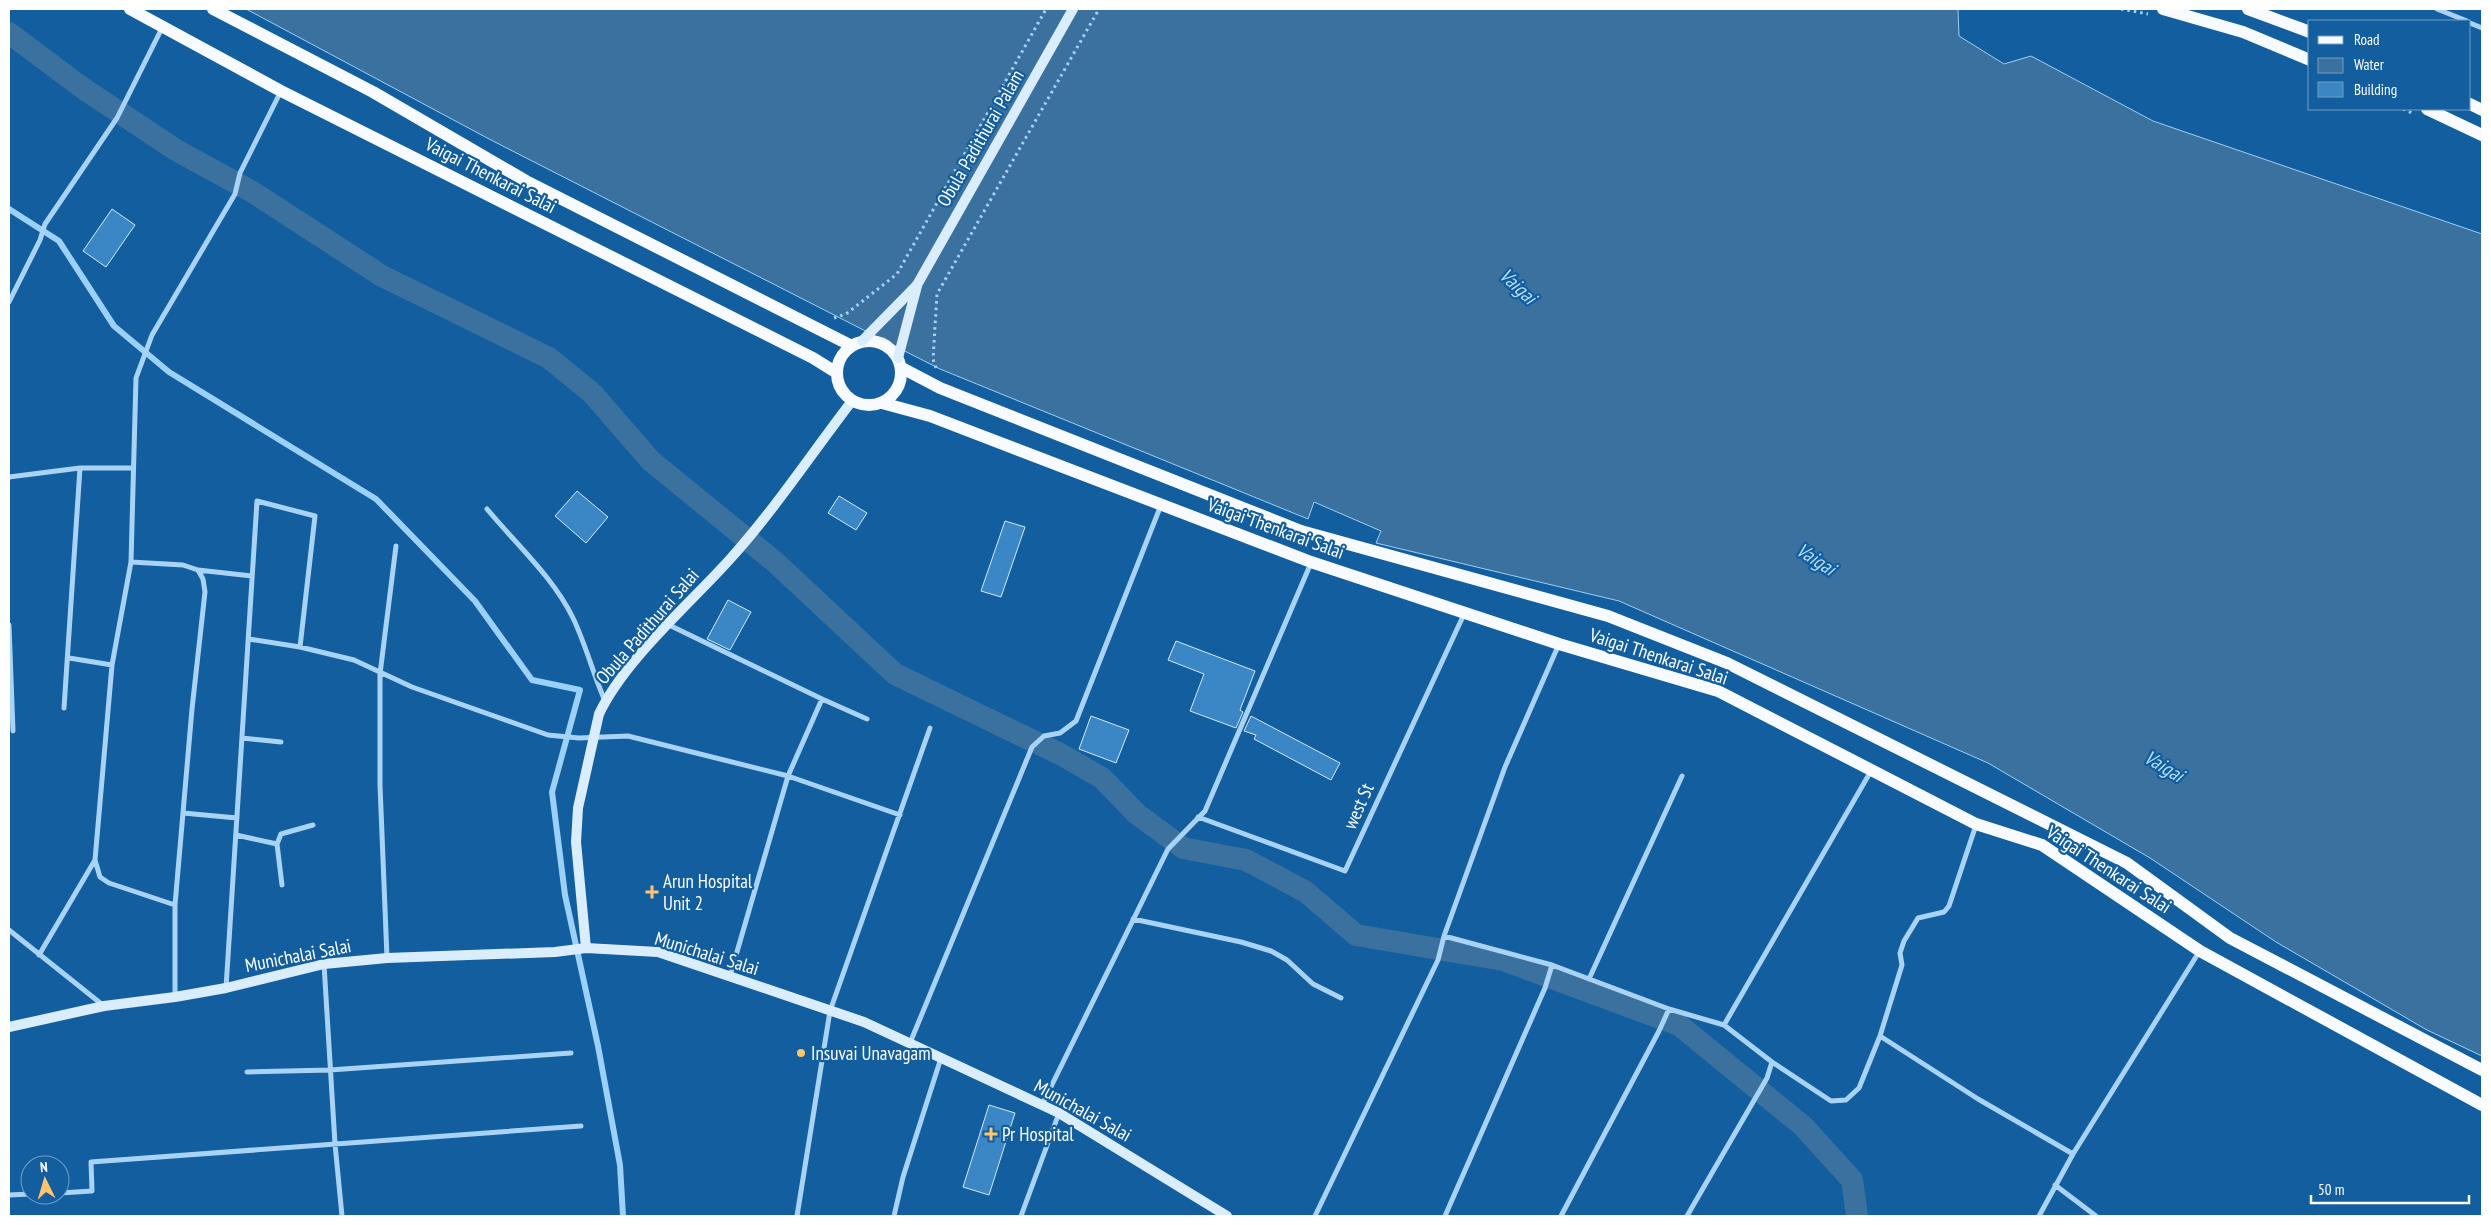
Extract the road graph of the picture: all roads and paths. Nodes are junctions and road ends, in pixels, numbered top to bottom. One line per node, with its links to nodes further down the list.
1 (130, 9): 10 (main road, Vaigai Thenkarai Salai)
2 (213, 9): 19 (main road, Vaigai Thenkarai Salai)
3 (1046, 9): 18 (path)
4 (1074, 9): 16 (main road, Obula Padithurai Palam)
5 (1099, 9): 20 (path)
6 (2163, 9): 12 (main road)
7 (2248, 9): 11 (main road)
8 (2437, 9): 9 (street)
9 (2463, 20)
10 (163, 26): 13 (main road, Vaigai Thenkarai Salai); 17 (street)
11 (2308, 31)
12 (2308, 59)
13 (281, 91): 22 (main road, Vaigai Thenkarai Salai); 26 (street)
14 (2429, 110): 15 (main road)
15 (2482, 135)
16 (917, 285): 19 (main road, Obula Padithurai Palam, bridge); 21 (main road, Obula Padithurai Palam, bridge)
17 (9, 302)
18 (829, 319)
19 (857, 343): 21 (main road); 22 (main road)
20 (933, 359)
21 (900, 363): 24 (main road); 92 (main road, Vaigai Thenkarai Salai)
22 (837, 373): 23 (main road)
23 (852, 400): 24 (main road); 37 (main road, Obula Padithurai Salai)
24 (882, 403): 28 (main road, Vaigai Thenkarai Salai)
25 (80, 468): 26 (street); 27 (street); 41 (street)
26 (133, 468): 31 (street)
27 (9, 478)
28 (1161, 505): 32 (main road, Vaigai Thenkarai Salai); 87 (street)
29 (487, 509): 45 (street)
30 (396, 546): 43 (street)
31 (131, 562): 33 (street); 42 (street)
32 (1312, 562): 35 (main road, Vaigai Thenkarai Salai); 58 (street)
33 (198, 570): 34 (street); 56 (street)
34 (252, 576): 38 (street); 40 (street)
35 (1465, 612): 39 (main road, Vaigai Thenkarai Salai); 58 (street, west St)
36 (9, 625): 49 (street)
37 (669, 625): 44 (street); 45 (main road, Obula Padithurai Salai)
38 (249, 639): 40 (street); 50 (street)
39 (1559, 644): 53 (main road, Vaigai Thenkarai Salai); 69 (street)
40 (300, 647): 43 (street)
41 (69, 658): 42 (street); 46 (street)
42 (112, 665): 64 (street)
43 (380, 674): 51 (street); 73 (street)
44 (822, 699): 47 (street); 54 (street)
45 (606, 701): 51 (main road, Obula Padithurai Salai)
46 (64, 708)
47 (867, 719)
48 (930, 728): 57 (street)
49 (13, 731)
50 (242, 738): 52 (street); 59 (street)
51 (594, 738): 54 (street); 70 (main road, Obula Padithurai Salai)
52 (282, 742)
53 (1872, 769): 60 (main road, Vaigai Thenkarai Salai); 84 (street)
54 (788, 776): 57 (street); 76 (street)
55 (1682, 776): 77 (street)
56 (183, 814): 59 (street); 66 (street)
57 (900, 815): 83 (street)
58 (1198, 817): 67 (street)
59 (237, 818): 62 (street)
60 (1976, 824): 71 (main road, Vaigai Thenkarai Salai); 86 (street)
61 (313, 825): 63 (street)
62 (236, 835): 63 (street); 78 (street)
63 (277, 844): 65 (street)
64 (95, 860): 66 (street); 72 (street)
65 (282, 885)
66 (176, 905): 79 (street)
67 (1133, 919): 80 (street); 94 (street)
68 (9, 930): 72 (street)
69 (1444, 936): 75 (street); 107 (street)
70 (586, 948): 73 (main road, Munichalai Salai); 76 (main road, Munichalai Salai)
71 (2200, 950): 95 (main road, Vaigai Thenkarai Salai); 99 (street)
72 (40, 955): 81 (street)
73 (387, 958): 74 (main road, Munichalai Salai)
74 (324, 964): 78 (main road, Munichalai Salai); 91 (street)
75 (1552, 965): 77 (street); 108 (street)
76 (730, 977): 83 (main road, Munichalai Salai)
77 (1590, 979): 82 (street)
78 (226, 988): 79 (main road, Munichalai Salai)
79 (175, 997): 81 (main road, Munichalai Salai)
80 (1341, 998)
81 (104, 1006): 85 (main road, Munichalai Salai)
82 (1669, 1009): 84 (street); 109 (street)
83 (830, 1011): 87 (main road, Munichalai Salai); 103 (street)
84 (1724, 1025): 90 (street)
85 (9, 1028)
86 (1880, 1036): 90 (street); 99 (street)
87 (910, 1044): 89 (main road, Munichalai Salai)
88 (571, 1052): 91 (street)
89 (941, 1058): 94 (main road, Munichalai Salai); 104 (street)
90 (1772, 1062): 110 (street)
91 (330, 1070): 93 (street); 98 (street)
92 (2482, 1070)
93 (247, 1072)
94 (1042, 1105): 96 (main road, Munichalai Salai)
95 (2482, 1105)
96 (1059, 1113): 105 (street); 106 (main road, Munichalai Salai)
97 (581, 1126): 98 (street)
98 (335, 1144): 101 (street); 102 (street)
99 (2073, 1154): 100 (street)
100 (2055, 1185): 111 (street); 112 (street)
101 (70, 1192)
102 (342, 1216)
103 (797, 1216)
104 (894, 1216)
105 (1021, 1216)
106 (1227, 1216)
107 (1315, 1216)
108 (1445, 1216)
109 (1561, 1216)
110 (1688, 1216)
111 (2039, 1216)
112 (2096, 1216)

